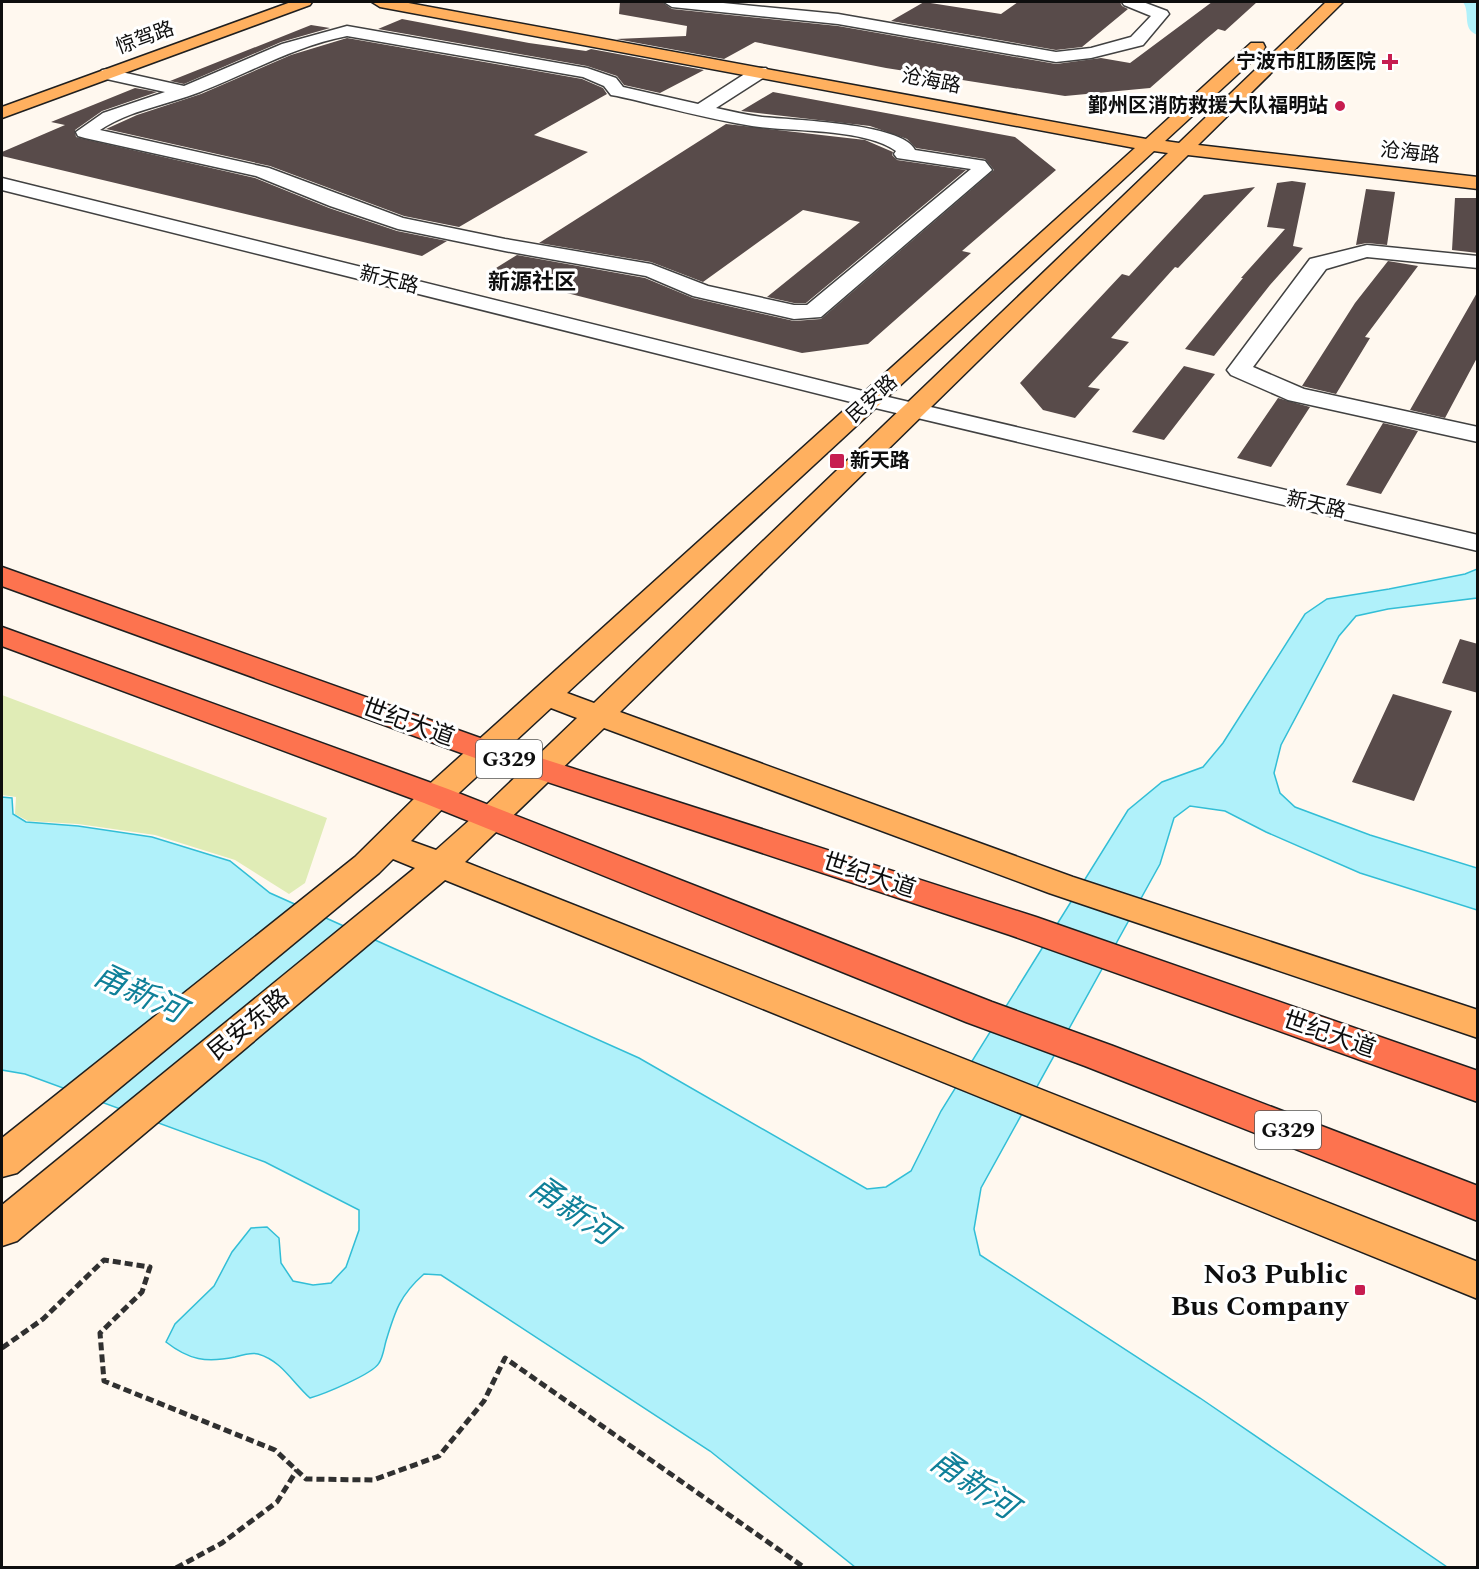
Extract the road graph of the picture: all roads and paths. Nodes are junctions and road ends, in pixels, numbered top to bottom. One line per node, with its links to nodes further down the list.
1 (304, 2): 9 (main road, 惊驾路)
2 (380, 2): 8 (main road, 沧海路)
3 (447, 2): 13 (main road, 沧海路)
4 (672, 2): 5 (street)
5 (1130, 2)
6 (1307, 2): 14 (main road, 民安路)
7 (1335, 2): 15 (main road, 民安路)
8 (760, 72): 11 (street); 14 (main road, 沧海路)
9 (108, 74): 10 (street); 12 (main road, 惊驾路)
10 (184, 91): 11 (street); 11 (street)
11 (701, 110)
12 (2, 113)
13 (1096, 117)
14 (1153, 133): 15 (main road, 沧海路); 20 (main road, 民安路)
15 (1190, 143): 16 (main road, 沧海路); 17 (main road, 沧海路); 21 (main road, 民安路)
16 (1478, 167)
17 (1478, 183)
18 (2, 184): 20 (street, 新天路)
19 (1478, 262): 22 (street)
20 (871, 400): 21 (street, 新天路); 26 (main road, 民安路)
21 (915, 410): 23 (street, 新天路); 27 (main road, 民安路)
22 (1478, 435)
23 (1478, 543)
24 (2, 576): 28 (highway, 世纪大道 / G329)
25 (2, 636): 30 (highway, G329)
26 (546, 696): 27 (main road); 28 (main road, 民安路)
27 (599, 716): 29 (main road, 民安路); 34 (main road)
28 (486, 751): 29 (highway, 世纪大道 / G329); 30 (main road, 民安路)
29 (543, 770): 31 (main road, 民安路); 35 (highway, 世纪大道 / G329)
30 (436, 796): 31 (highway, G329); 32 (main road, 民安东路)
31 (493, 819): 33 (main road, 民安东路); 37 (highway, G329)
32 (377, 854): 33 (main road); 36 (main road, 民安东路)
33 (441, 865): 38 (main road, 民安东路); 39 (main road)
34 (1478, 1024)
35 (1478, 1087)
36 (2, 1161)
37 (1478, 1204)
38 (2, 1229)
39 (1478, 1281)
40 (2, 1348): 41 (path)
41 (297, 1470): 42 (path); 43 (path)
42 (176, 1568)
43 (805, 1568)

